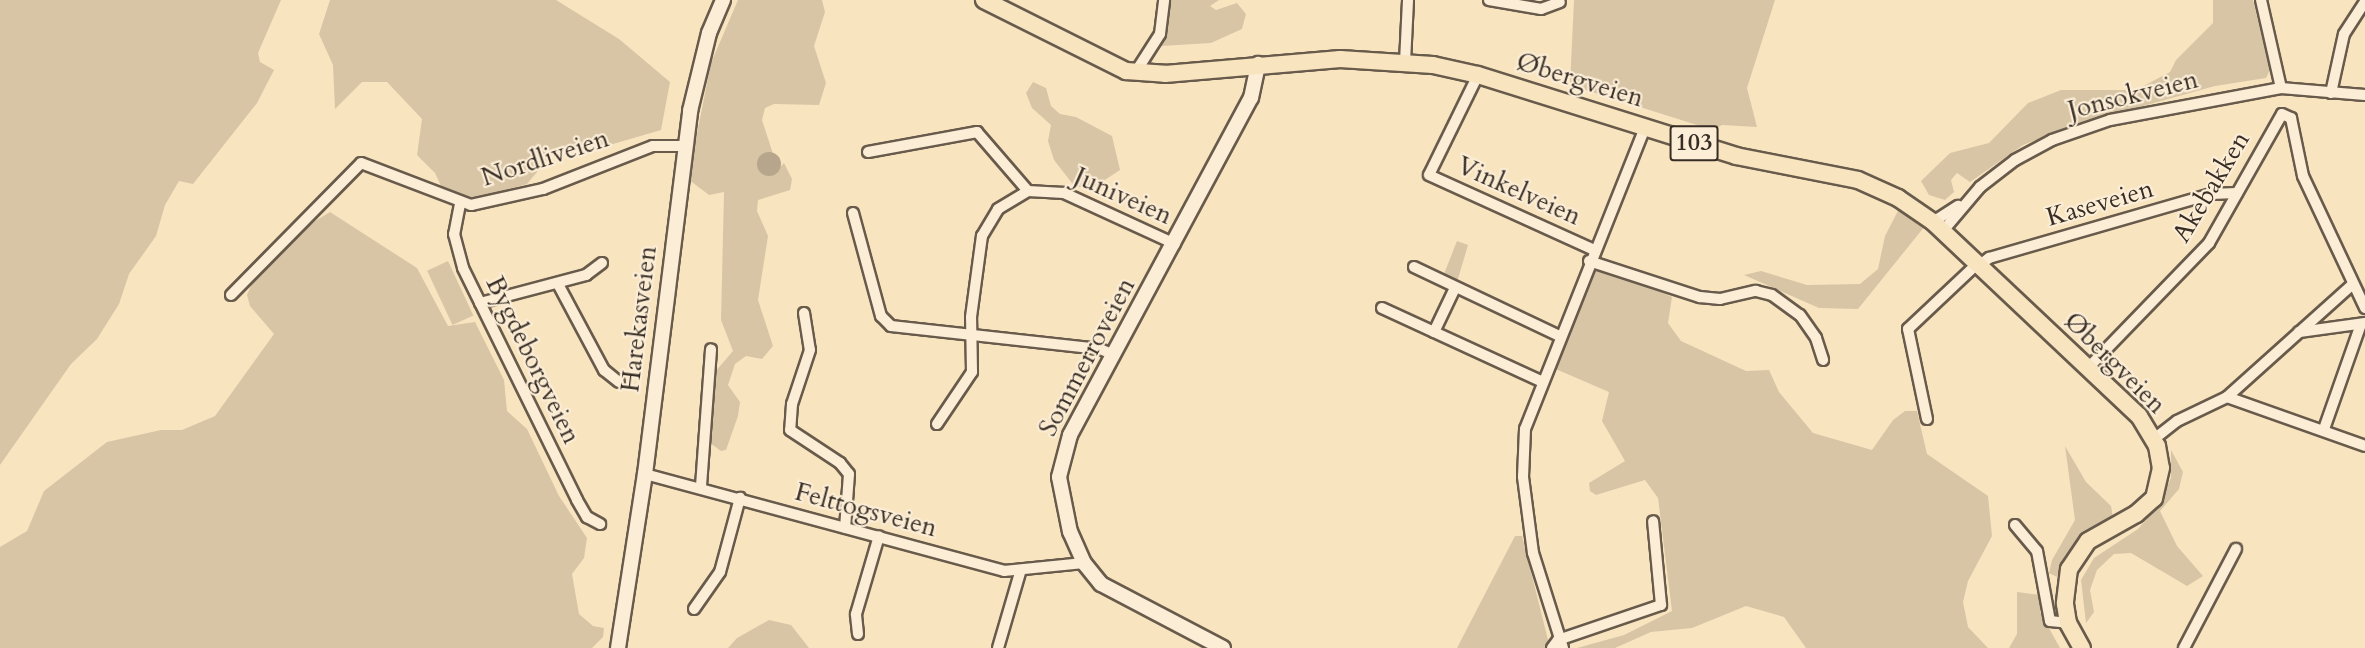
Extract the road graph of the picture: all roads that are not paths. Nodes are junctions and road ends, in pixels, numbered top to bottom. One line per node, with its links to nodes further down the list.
1 (723, 0): 17 (street, Harekasveien)
2 (984, 0): 11 (main road, Øbergveien / 103)
3 (1164, 0): 11 (street)
4 (1408, 0): 9 (street)
5 (1489, 0): 7 (street)
6 (2261, 0): 13 (street)
7 (1560, 2)
8 (2365, 2): 14 (street)
9 (1405, 62): 10 (main road, Øbergveien / 103); 12 (main road, Øbergveien / 103)
10 (1258, 64): 11 (main road, Øbergveien / 103); 24 (street, Sommerroveien)
11 (1135, 73)
12 (1478, 75): 16 (main road, Øbergveien / 103); 25 (street, Vinkelveien)
13 (2281, 88): 14 (street, Jonsokveien); 23 (street, Jonsokveien)
14 (2331, 93): 15 (street, Jonsokveien)
15 (2365, 95)
16 (1645, 127): 23 (main road, Øbergveien / 103); 25 (street)
17 (684, 146): 21 (street, Nordliveien); 55 (street, Harekasveien)
18 (868, 152): 19 (street)
19 (1028, 191): 24 (street, Juniveien); 41 (street)
20 (2236, 193): 28 (street, Kaseveien); 31 (street, Akebakken); 46 (street, Akebakken)
21 (460, 204): 33 (street, Nordliveien); 34 (street, Bygdeborgveien)
22 (853, 213): 41 (street)
23 (1938, 227): 28 (main road, Øbergveien / 103)
24 (1175, 244): 44 (street, Sommerroveien)
25 (1594, 250): 26 (street)
26 (1589, 261): 42 (street); 45 (street)
27 (602, 263): 30 (street)
28 (1978, 265): 46 (main road, Øbergveien / 103); 50 (street)
29 (1414, 267): 32 (street)
30 (558, 284): 34 (street); 48 (street)
31 (2353, 284): 36 (street); 40 (street)
32 (1455, 288): 39 (street); 42 (street)
33 (231, 295)
34 (480, 303): 59 (street, Bygdeborgveien)
35 (1382, 308): 39 (street)
36 (2365, 308)
37 (804, 313): 61 (street)
38 (2363, 324): 40 (street); 52 (street)
39 (1434, 332): 47 (street)
40 (2298, 332): 49 (street)
41 (971, 335): 44 (street); 51 (street)
42 (1559, 336): 47 (street)
43 (711, 349): 56 (street)
44 (1114, 355): 64 (street, Sommerroveien)
45 (1823, 360)
46 (2088, 368): 53 (main road, Øbergveien / 103)
47 (1541, 381): 69 (street)
48 (619, 382)
49 (2226, 397): 52 (street); 53 (street)
50 (1927, 419)
51 (937, 424)
52 (2324, 429): 54 (street)
53 (2154, 439): 67 (main road, Øbergveien / 103)
54 (2365, 446)
55 (645, 474): 56 (street, Felttogsveien); 70 (street, Harekasveien)
56 (701, 486): 57 (street, Felttogsveien)
57 (740, 498): 61 (street, Felttogsveien); 66 (street)
58 (1653, 521): 69 (street)
59 (600, 524)
60 (2015, 525): 67 (street, Øbergveien)
61 (845, 528): 62 (street, Felttogsveien)
62 (879, 536): 65 (street, Felttogsveien); 68 (street)
63 (2236, 549): 74 (street)
64 (1084, 563): 65 (street, Felttogsveien); 72 (street, Sommerroveien)
65 (1020, 573): 71 (street)
66 (694, 609)
67 (2068, 623): 73 (main road, Øbergveien / 103)
68 (858, 634)
69 (1558, 645)
70 (618, 648)
71 (998, 648)
72 (1223, 648)
73 (2082, 648)
74 (2184, 648)

